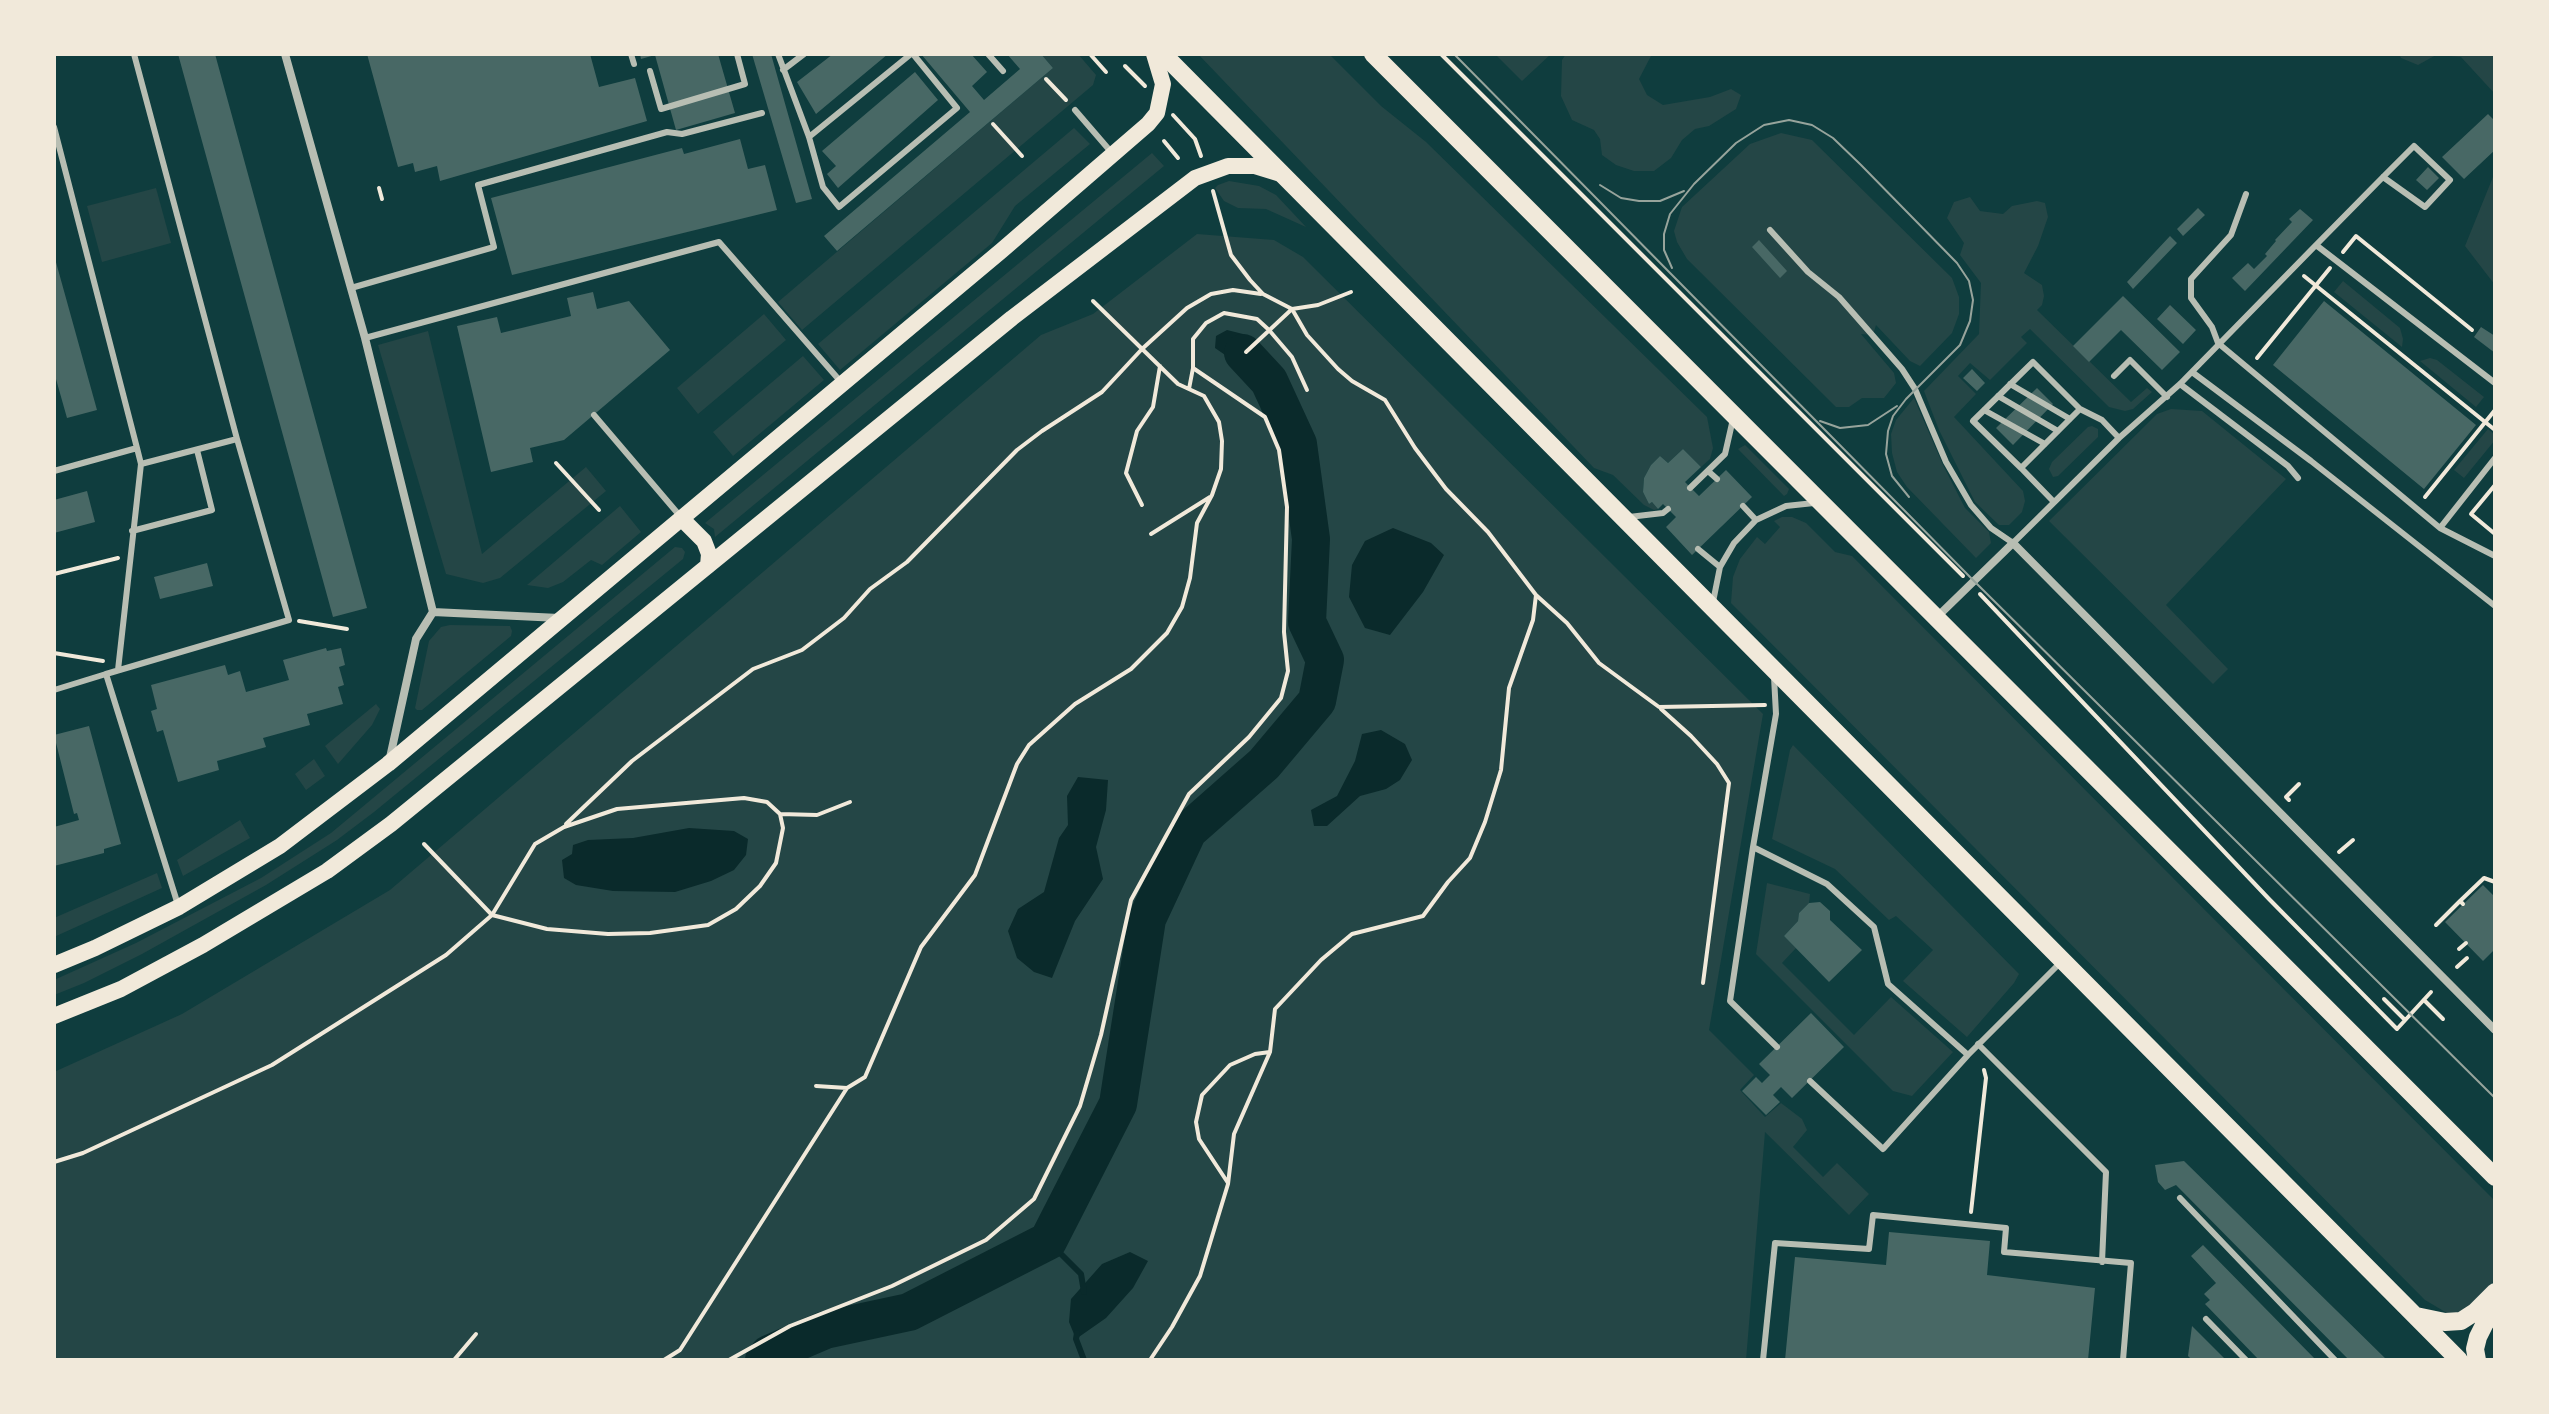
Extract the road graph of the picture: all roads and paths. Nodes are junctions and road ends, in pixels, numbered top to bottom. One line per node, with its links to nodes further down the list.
1 (134, 54): 72 (lane)
2 (285, 54): 40 (street)
3 (631, 54): 14 (lane)
4 (737, 54): 17 (lane)
5 (778, 54): 16 (lane)
6 (804, 54): 16 (lane)
7 (912, 54): 26 (lane); 26 (lane)
8 (988, 54): 18 (lane)
9 (1090, 54): 19 (path)
10 (1154, 54): 21 (main road)
11 (1163, 54): 32 (main road)
12 (1373, 54): 65 (main road)
13 (1441, 54): 108 (path)
14 (634, 64)
15 (1125, 66): 21 (path)
16 (783, 70): 26 (lane)
17 (650, 71)
18 (1003, 71)
19 (1106, 72)
20 (1046, 79): 22 (path)
21 (1160, 101): 28 (main road); 31 (path)
22 (1075, 110): 28 (lane)
23 (762, 113): 40 (lane)
24 (993, 124): 29 (path)
25 (54, 127): 74 (lane)
26 (809, 137)
27 (1164, 141): 30 (path)
28 (1113, 154): 54 (main road)
29 (1022, 156)
30 (1178, 158)
31 (1207, 172): 32 (main road); 42 (path); 105 (main road)
32 (1281, 174): 93 (main road)
33 (2383, 177): 33 (lane); 38 (lane)
34 (379, 188): 36 (path)
35 (2246, 194): 47 (lane)
36 (382, 199)
37 (1770, 230): 101 (lane)
38 (2316, 245): 39 (lane); 55 (lane)
39 (2293, 267): 47 (lane); 68 (path)
40 (351, 288): 46 (street)
41 (1351, 292): 44 (path)
42 (1263, 294): 44 (path); 48 (path)
43 (1093, 301): 48 (path)
44 (1292, 309): 45 (path); 109 (path)
45 (1269, 330): 49 (path); 51 (path); 59 (path)
46 (365, 338): 54 (lane); 112 (street)
47 (2218, 343): 52 (lane); 97 (lane)
48 (1142, 349): 50 (path); 129 (path)
49 (1246, 352)
50 (1160, 366): 58 (path); 90 (path)
51 (1193, 368): 58 (path); 172 (path)
52 (2192, 372): 57 (lane); 110 (lane)
53 (2114, 376): 61 (lane)
54 (842, 383): 94 (main road)
55 (2495, 383)
56 (2010, 384): 60 (lane); 62 (lane); 67 (lane)
57 (2180, 384): 61 (lane); 82 (lane)
58 (1189, 389): 86 (path)
59 (1307, 390)
60 (1998, 396): 63 (lane); 70 (lane)
61 (2167, 397): 71 (lane)
62 (2080, 409): 67 (lane); 71 (lane)
63 (1984, 410): 73 (lane); 79 (lane)
64 (2495, 410): 68 (path)
65 (1734, 414): 81 (lane); 89 (main road)
66 (594, 415): 94 (lane)
67 (2070, 419): 70 (lane)
68 (2485, 422): 69 (path); 87 (path)
69 (2495, 430)
70 (2058, 431): 73 (lane)
71 (2119, 438): 88 (lane)
72 (237, 439): 75 (lane); 115 (lane)
73 (2045, 444): 79 (lane)
74 (137, 448): 78 (lane); 80 (lane)
75 (197, 450): 78 (lane); 98 (lane)
76 (2495, 458): 97 (lane)
77 (556, 463): 92 (path)
78 (141, 464): 98 (lane)
79 (2021, 468): 88 (lane)
80 (54, 471)
81 (1708, 471): 83 (lane); 85 (lane)
82 (2298, 478)
83 (1717, 479)
84 (2495, 485): 100 (path)
85 (1690, 488)
86 (1212, 495): 99 (path); 158 (path)
87 (2425, 497)
88 (2053, 501): 101 (lane)
89 (1822, 502): 95 (lane); 114 (main road)
90 (1142, 505)
91 (1743, 506): 95 (lane)
92 (599, 510)
93 (1622, 518): 96 (lane); 111 (main road)
94 (682, 519): 105 (main road); 113 (main road)
95 (1756, 520): 106 (lane)
96 (1672, 521)
97 (2440, 528): 104 (lane)
98 (132, 531): 103 (lane)
99 (1151, 534)
100 (2495, 534)
101 (2013, 543): 108 (street); 151 (street)
102 (1698, 549): 106 (lane)
103 (130, 555): 107 (path); 119 (lane)
104 (2495, 556)
105 (708, 566): 148 (main road)
106 (1720, 567): 111 (lane)
107 (54, 574)
108 (1970, 584): 114 (street); 150 (path)
109 (1536, 595): 123 (path); 154 (path)
110 (2495, 606)
111 (1712, 609): 118 (main road)
112 (433, 612): 113 (street); 124 (street)
113 (564, 618): 124 (main road)
114 (1936, 618): 160 (main road)
115 (289, 620): 116 (path); 119 (lane)
116 (347, 629)
117 (54, 653): 119 (path)
118 (1773, 669): 133 (lane); 141 (main road)
119 (118, 670): 120 (lane)
120 (106, 674): 121 (lane); 135 (lane)
121 (54, 690)
122 (1768, 705): 123 (path)
123 (1659, 707): 144 (path)
124 (388, 764): 135 (main road)
125 (2299, 784): 127 (path)
126 (850, 802): 128 (path)
127 (2297, 808)
128 (780, 814): 129 (path); 136 (path)
129 (564, 827): 136 (path)
130 (2353, 840): 131 (path)
131 (2329, 841)
132 (424, 844): 136 (path)
133 (1753, 847): 153 (lane); 155 (lane)
134 (2495, 882): 137 (path)
135 (179, 907): 142 (main road)
136 (492, 915): 159 (path)
137 (2436, 925)
138 (2466, 943): 139 (path)
139 (2459, 949)
140 (2467, 958): 143 (path)
141 (2061, 961): 152 (lane); 167 (main road)
142 (54, 965)
143 (2457, 967)
144 (1703, 983)
145 (2431, 992): 147 (path)
146 (2384, 999): 150 (path)
147 (2425, 1000): 149 (path); 150 (path)
148 (54, 1016)
149 (2443, 1019)
150 (2405, 1020)
151 (2495, 1030)
152 (1978, 1044): 155 (lane); 163 (path); 164 (lane)
153 (1777, 1047)
154 (1270, 1052): 161 (path); 161 (path)
155 (1968, 1055): 156 (lane)
156 (1810, 1081)
157 (816, 1086): 158 (path)
158 (847, 1088): 171 (path)
159 (54, 1162)
160 (2495, 1177)
161 (1228, 1184): 173 (path)
162 (2180, 1198): 177 (lane)
163 (1969, 1224): 164 (lane); 174 (lane)
164 (2102, 1262): 175 (lane)
165 (2495, 1292): 167 (main road)
166 (2495, 1313): 179 (main road)
167 (2416, 1316): 178 (main road)
168 (2206, 1319): 176 (lane)
169 (476, 1334): 170 (path)
170 (454, 1360)
171 (664, 1360)
172 (729, 1360)
173 (1150, 1360)
174 (1763, 1360)
175 (2123, 1360)
176 (2246, 1360)
177 (2335, 1360)
178 (2459, 1360)
179 (2477, 1360)

